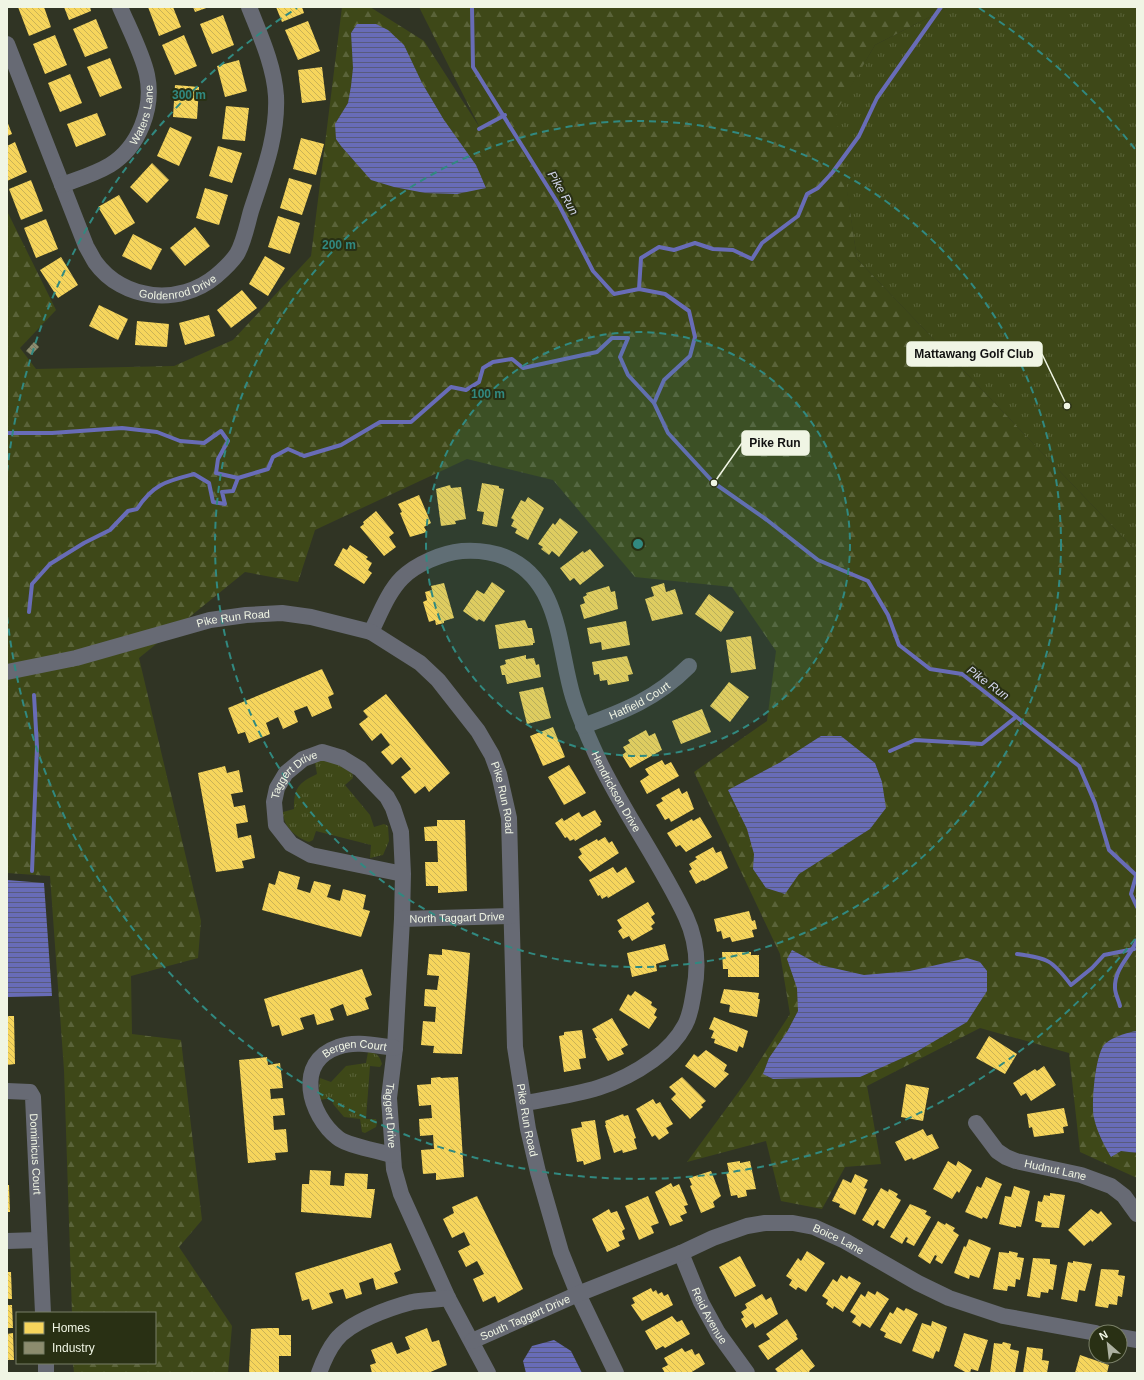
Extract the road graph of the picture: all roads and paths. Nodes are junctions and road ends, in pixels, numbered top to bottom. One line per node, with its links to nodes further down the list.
1 (120, 7): 4 (street, Waters Lane)
2 (248, 7): 4 (street, Goldenrod Drive)
3 (7, 44): 4 (street, Goldenrod Drive)
4 (62, 185)
5 (371, 632): 7 (street, Pike Run Road); 8 (street, Hendrickson Drive); 10 (street, Pike Run Road)
6 (689, 666): 8 (street, Hatfield Court)
7 (7, 672)
8 (582, 726): 14 (street, Hendrickson Drive)
9 (403, 874): 9 (street, Taggert Drive); 11 (street, Taggert Drive)
10 (511, 916): 11 (street, North Taggart Drive); 14 (street, Pike Run Road)
11 (402, 919): 12 (street, Taggert Drive)
12 (396, 1048): 16 (street, Taggert Drive); 16 (street, Bergen Court)
13 (7, 1091): 18 (street, Dominicus Court)
14 (525, 1103): 21 (street, Pike Run Road)
15 (976, 1123): 17 (street, Hudnut Lane)
16 (393, 1156): 22 (street, Taggert Drive)
17 (1137, 1214)
18 (39, 1240): 19 (street); 23 (street, Dominicus Court)
19 (7, 1241)
20 (681, 1253): 21 (street, Boice Lane); 24 (street, Boice Lane); 29 (street, Reid Avenue)
21 (578, 1294): 25 (street, South Taggart Drive); 28 (street, Pike Run Road)
22 (448, 1298): 25 (street, Taggert Drive); 26 (street)
23 (43, 1312)
24 (1088, 1332)
25 (472, 1341): 27 (street, Taggert Drive)
26 (319, 1373)
27 (488, 1373)
28 (616, 1373)
29 (747, 1373)

